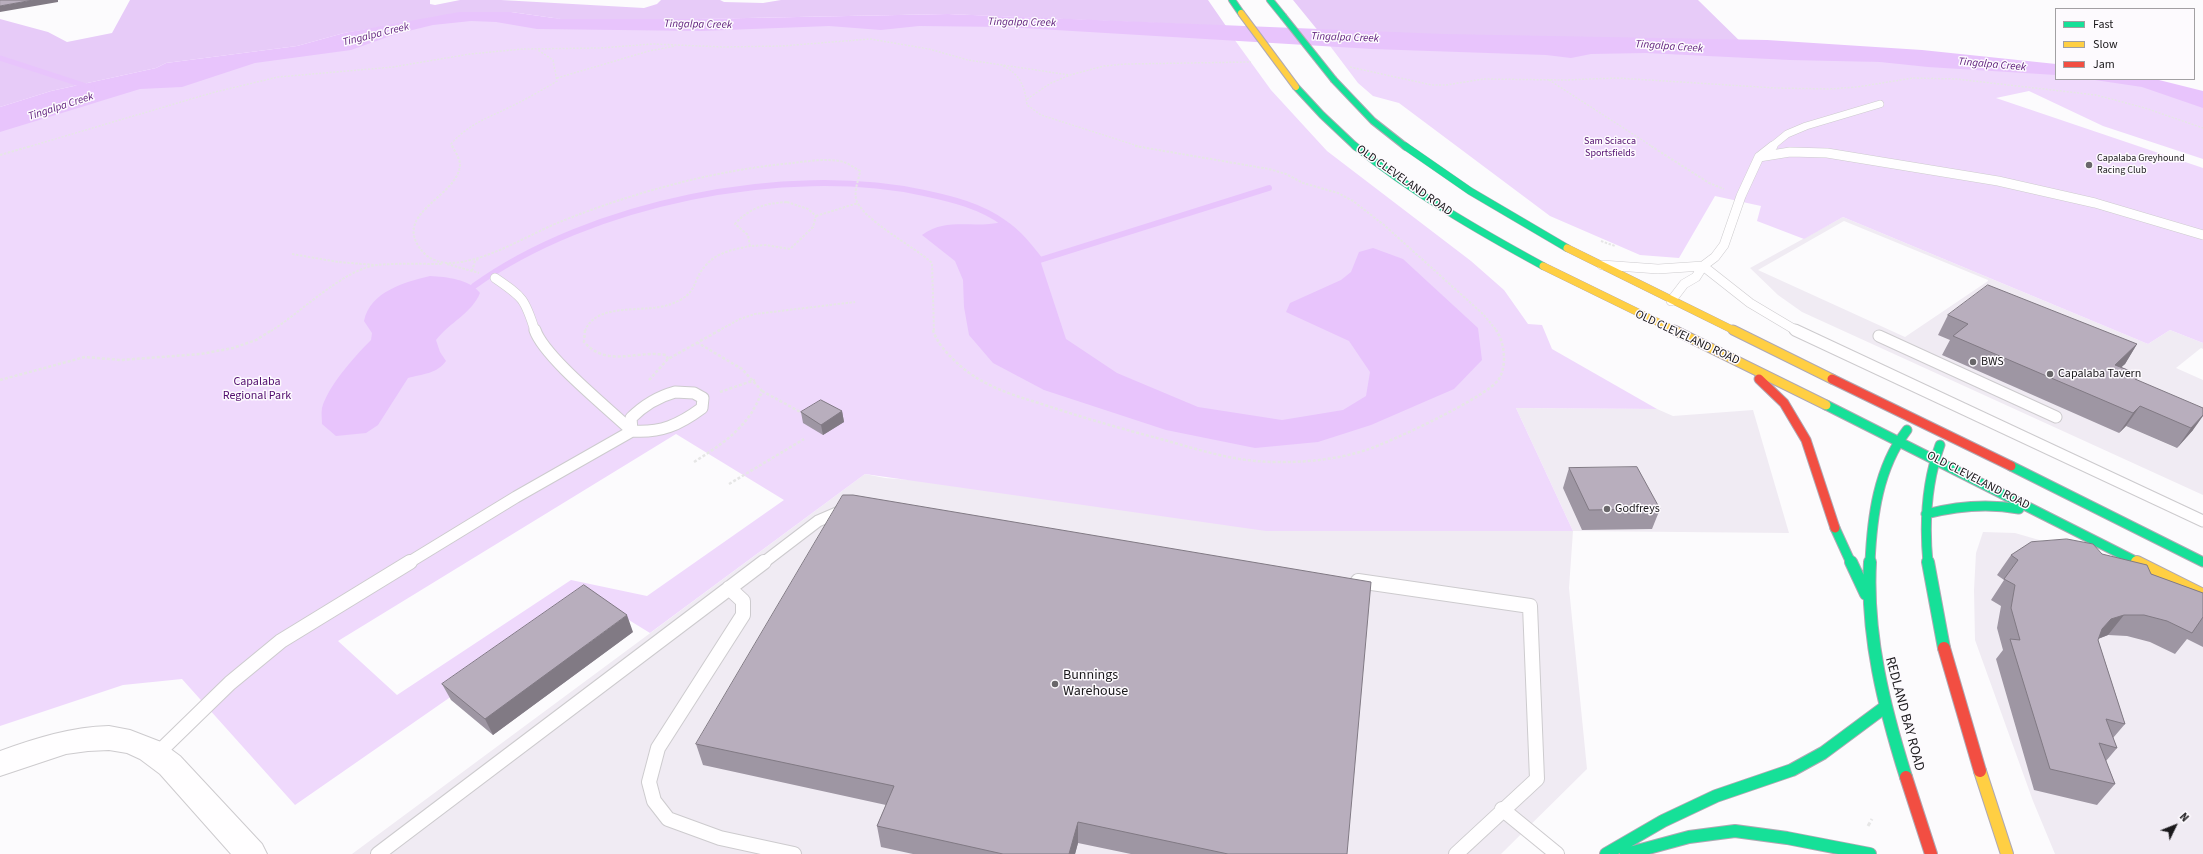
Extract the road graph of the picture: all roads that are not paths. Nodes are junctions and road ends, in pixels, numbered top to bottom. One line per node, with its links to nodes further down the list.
1 (1232, 0): 11 (main road, OLD CLEVELAND ROAD, bridge)
2 (1270, 0): 6 (main road, OLD CLEVELAND ROAD, bridge)
3 (1880, 104): 4 (lane)
4 (1759, 157): 5 (lane); 7 (lane)
5 (2203, 235)
6 (1596, 264): 7 (lane); 9 (main road, OLD CLEVELAND ROAD)
7 (1703, 266): 9 (lane); 21 (lane)
8 (495, 278): 14 (lane)
9 (1671, 302): 13 (main road, OLD CLEVELAND ROAD)
10 (1879, 336): 12 (lane)
11 (1743, 364): 16 (main road, OLD CLEVELAND ROAD); 26 (main road)
12 (2056, 417)
13 (1916, 421): 15 (main road, OLD CLEVELAND ROAD); 16 (main road, REDLAND BAY ROAD)
14 (632, 431): 14 (lane); 28 (lane)
15 (1946, 435): 17 (main road); 22 (main road, OLD CLEVELAND ROAD)
16 (1897, 441): 17 (main road, OLD CLEVELAND ROAD); 26 (main road, REDLAND BAY ROAD)
17 (1933, 458): 19 (main road); 20 (main road, OLD CLEVELAND ROAD)
18 (856, 508): 24 (lane)
19 (1926, 514): 20 (main road); 40 (main road)
20 (2047, 516): 25 (main road, OLD CLEVELAND ROAD)
21 (2203, 521)
22 (2203, 562)
23 (1344, 580): 30 (lane)
24 (729, 588): 32 (lane); 33 (lane)
25 (2203, 595)
26 (1868, 597): 27 (main road, REDLAND BAY ROAD)
27 (1885, 706): 36 (main road); 39 (main road, REDLAND BAY ROAD)
28 (158, 752): 29 (street); 31 (street)
29 (0, 764)
30 (1502, 809): 34 (lane); 35 (lane)
31 (251, 854)
32 (378, 854)
33 (794, 854)
34 (1456, 854)
35 (1557, 854)
36 (1606, 854)
37 (1626, 854): 38 (main road)
38 (1870, 854)
39 (1931, 854)
40 (2007, 854)

